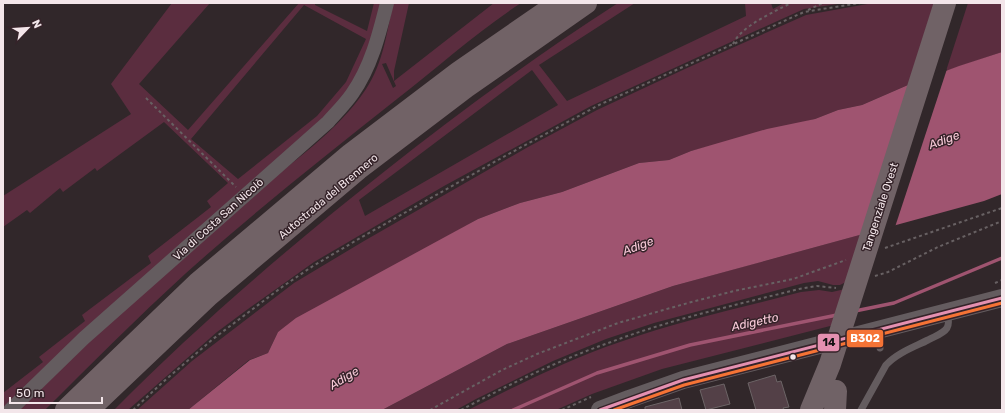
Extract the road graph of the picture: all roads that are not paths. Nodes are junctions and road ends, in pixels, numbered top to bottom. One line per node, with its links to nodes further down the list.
1 (387, 3): 11 (street, Via di Costa San Nicolò)
2 (559, 3): 12 (highway, Autostrada del Brennero)
3 (586, 3): 13 (highway, Autostrada del Brennero)
4 (945, 3): 8 (highway, Tangenziale Ovest)
5 (959, 3): 8 (highway, Tangenziale Ovest)
6 (1002, 298): 7 (street)
7 (947, 313): 9 (street); 16 (lane)
8 (837, 366): 10 (highway, Tangenziale Ovest); 15 (highway, Tangenziale Ovest)
9 (628, 404): 14 (street)
10 (833, 404)
11 (10, 410)
12 (66, 410)
13 (88, 410)
14 (600, 410)
15 (811, 410)
16 (862, 410)

